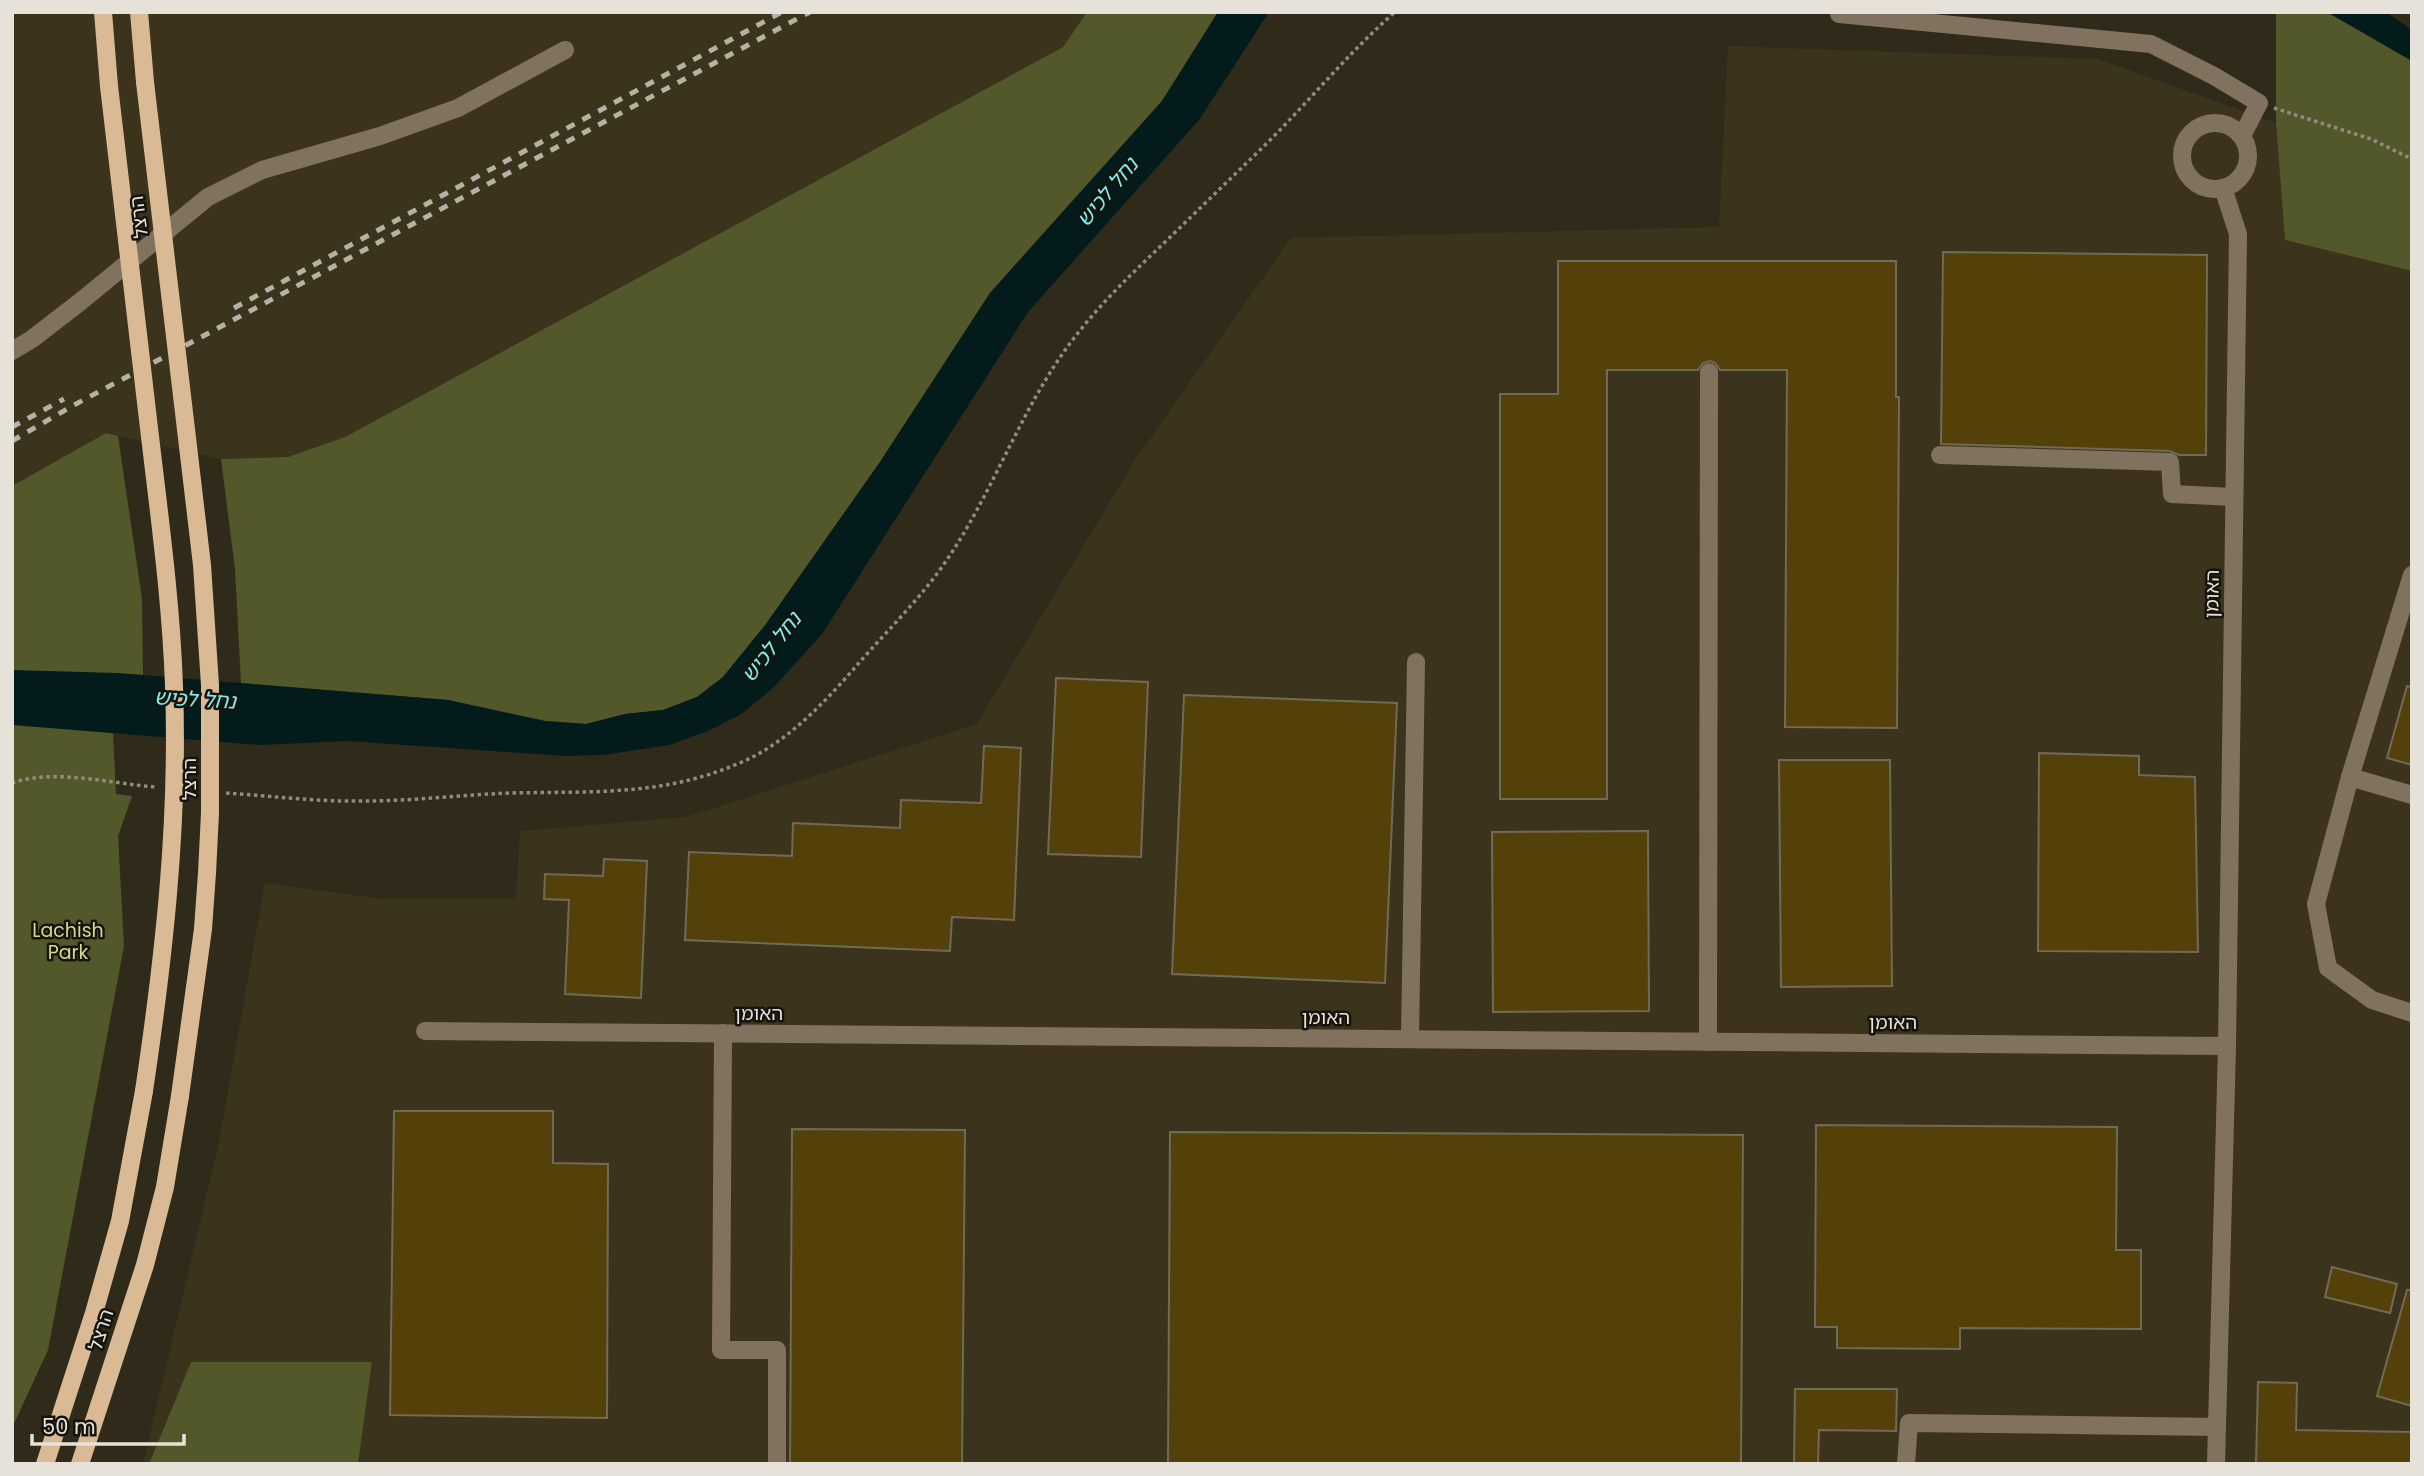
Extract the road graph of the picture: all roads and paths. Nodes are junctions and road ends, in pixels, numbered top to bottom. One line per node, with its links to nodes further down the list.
1 (103, 12): 28 (main road, הרצל, bridge)
2 (139, 12): 29 (main road, הרצל, bridge)
3 (1395, 12): 19 (path)
4 (1839, 14): 6 (street)
5 (565, 50): 10 (street)
6 (2259, 103): 7 (street); 8 (path)
7 (2242, 136): 9 (street); 9 (street)
8 (2412, 159)
9 (2223, 188): 13 (street, האומן)
10 (12, 351)
11 (1709, 372): 25 (street)
12 (1940, 456): 13 (street)
13 (2234, 497): 26 (street, האומן)
14 (2411, 578): 16 (street)
15 (1416, 662): 24 (street)
16 (2350, 777): 20 (street); 21 (street)
17 (12, 783): 18 (path)
18 (158, 787)
19 (222, 792)
20 (2412, 794)
21 (2412, 1013)
22 (425, 1031): 23 (street, האומן)
23 (723, 1033): 24 (street, האומן); 30 (street)
24 (1410, 1039): 25 (street, האומן)
25 (1708, 1042): 26 (street, האומן)
26 (2227, 1046): 27 (street, האומן)
27 (2217, 1427): 31 (street); 32 (street, האומן)
28 (45, 1464)
29 (80, 1464)
30 (777, 1464)
31 (1906, 1464)
32 (2216, 1464)

